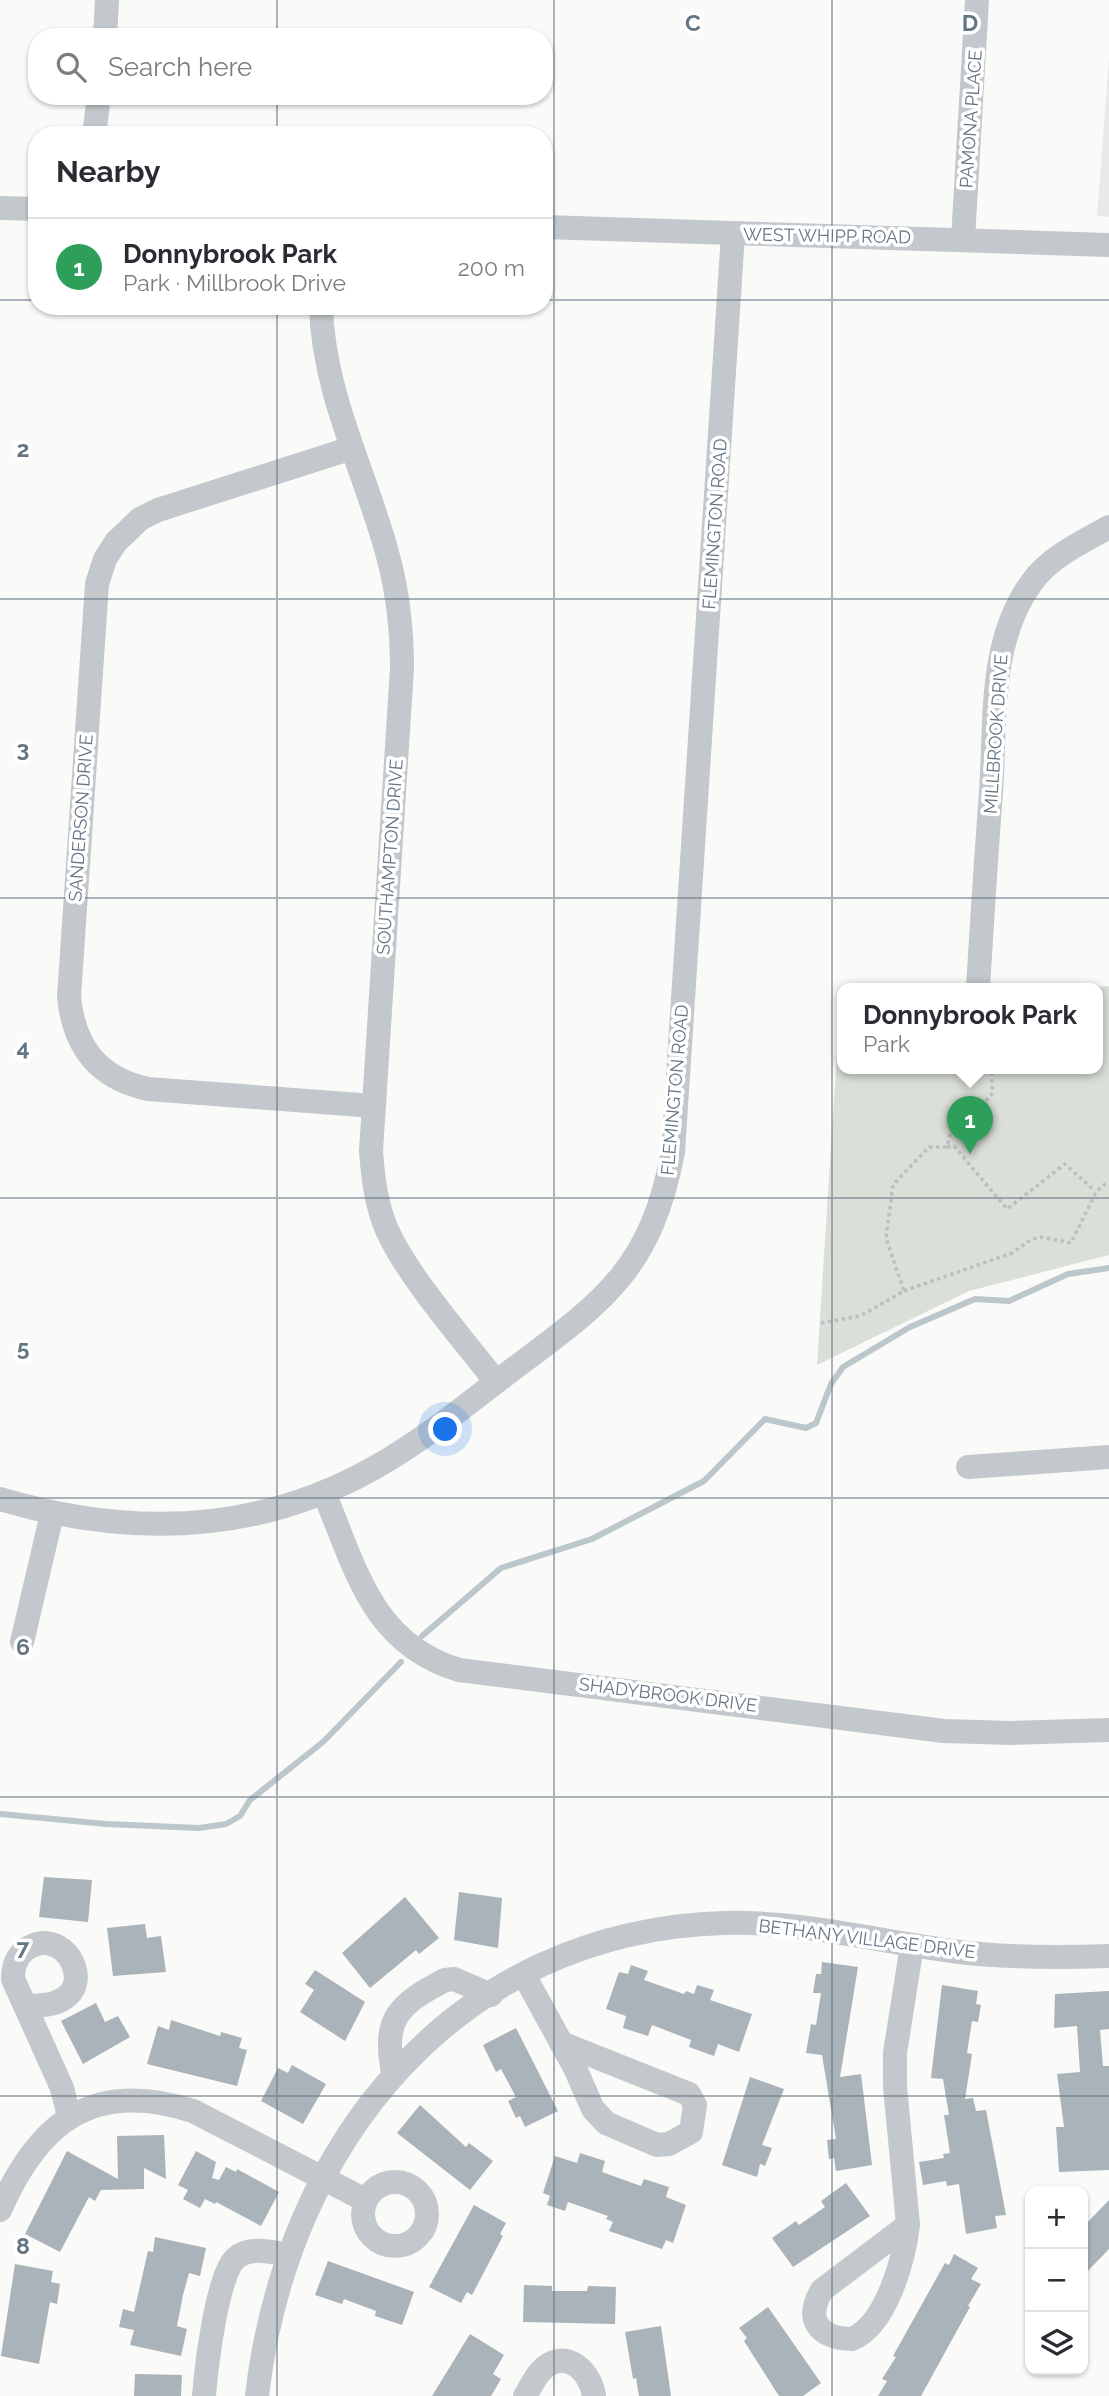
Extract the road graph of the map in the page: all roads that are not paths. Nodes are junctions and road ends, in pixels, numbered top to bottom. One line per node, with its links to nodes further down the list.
1 (107, 0): 3 (street)
2 (977, 0): 10 (street, PAMONA PLACE)
3 (105, 28)
4 (98, 105): 5 (street)
5 (95, 126)
6 (0, 208): 7 (street)
7 (28, 209)
8 (553, 228): 9 (street, WEST WHIPP ROAD)
9 (733, 234): 10 (street, WEST WHIPP ROAD); 17 (street, FLEMINGTON ROAD)
10 (964, 239): 11 (street, WEST WHIPP ROAD)
11 (1109, 245)
12 (322, 315): 13 (street, SOUTHAMPTON DRIVE)
13 (352, 448): 16 (street, SOUTHAMPTON DRIVE); 16 (street, SANDERSON DRIVE)
14 (1109, 527): 15 (street, MILLBROOK DRIVE)
15 (978, 983)
16 (374, 1106): 17 (street, SOUTHAMPTON DRIVE)
17 (495, 1382): 20 (street, FLEMINGTON ROAD)
18 (1109, 1457): 19 (street)
19 (968, 1466)
20 (324, 1493): 22 (street, FLEMINGTON ROAD); 24 (street, SHADYBROOK DRIVE)
21 (0, 1499): 22 (street, FLEMINGTON ROAD)
22 (52, 1514): 23 (street)
23 (22, 1642)
24 (1109, 1730)
25 (912, 1945): 26 (street, BETHANY VILLAGE DRIVE); 27 (street, BETHANY VILLAGE DRIVE); 36 (street)
26 (1109, 1956)
27 (524, 1975): 28 (street, BETHANY VILLAGE DRIVE); 30 (street)
28 (491, 1995): 31 (street, BETHANY VILLAGE DRIVE); 31 (street)
29 (27, 2005): 32 (street)
30 (561, 2043): 30 (street)
31 (393, 2073): 33 (street, BETHANY VILLAGE DRIVE)
32 (69, 2116): 33 (street); 35 (street)
33 (321, 2178): 34 (street); 37 (street, BETHANY VILLAGE DRIVE)
34 (365, 2200)
35 (0, 2210)
36 (908, 2225): 36 (street)
37 (289, 2255): 38 (street); 39 (street, BETHANY VILLAGE DRIVE)
38 (204, 2396)
39 (257, 2396)
40 (525, 2396): 41 (street)
41 (594, 2396)

